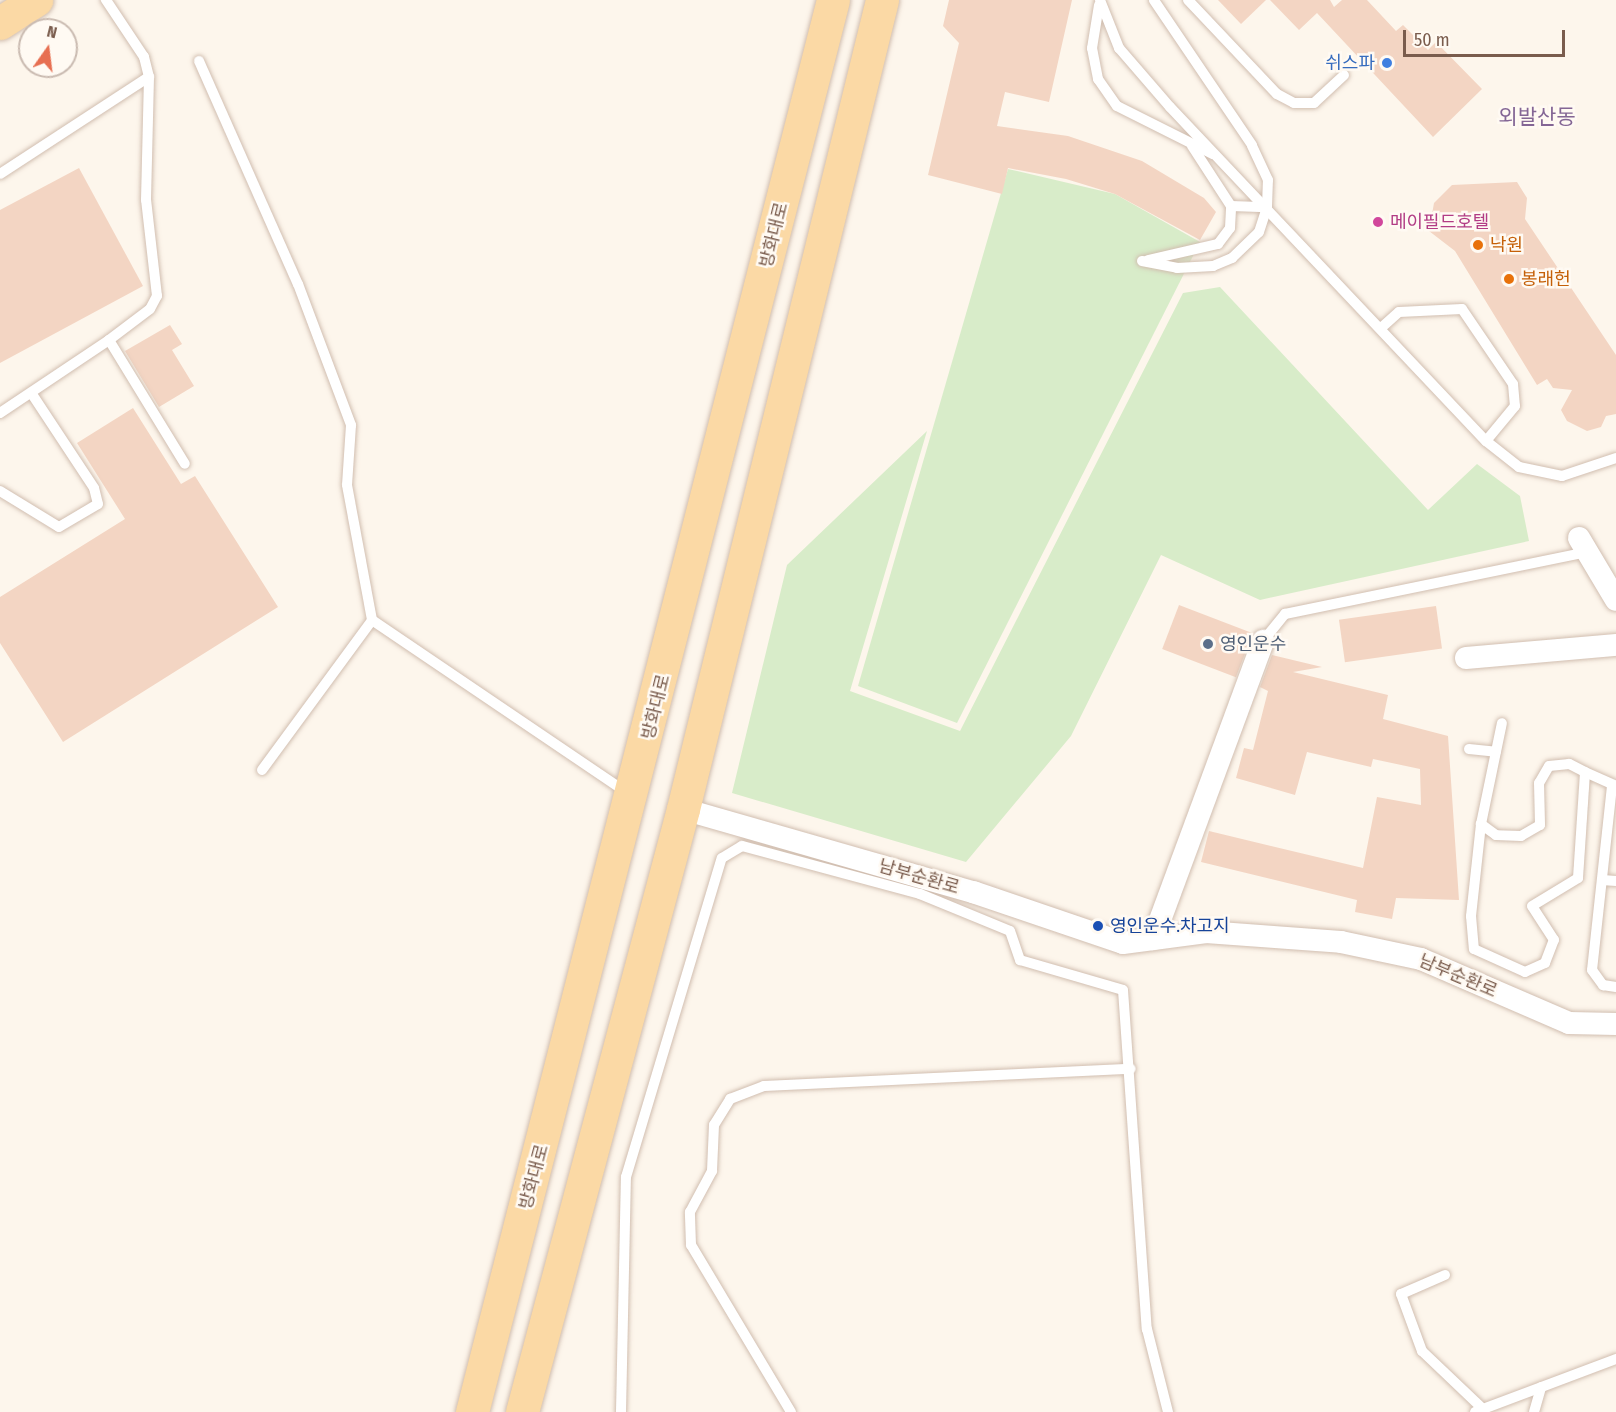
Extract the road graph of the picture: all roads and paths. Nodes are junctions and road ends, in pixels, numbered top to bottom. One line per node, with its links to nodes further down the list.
1 (36, 0): 8 (main road)
2 (106, 0): 11 (lane)
3 (833, 0): 37 (main road, 방화대로)
4 (882, 0): 38 (main road)
5 (1154, 0): 16 (lane)
6 (1188, 0): 10 (lane)
7 (1099, 2): 12 (lane); 13 (lane)
8 (0, 23)
9 (200, 62): 27 (lane)
10 (1344, 75)
11 (149, 77): 14 (lane); 18 (lane)
12 (1190, 143): 13 (lane); 15 (lane)
13 (1221, 158): 16 (lane)
14 (0, 174)
15 (1231, 206): 16 (lane); 16 (lane)
16 (1267, 207): 17 (lane)
17 (1381, 328): 21 (lane); 21 (lane)
18 (109, 340): 19 (lane); 23 (lane)
19 (32, 394): 20 (lane); 24 (lane)
20 (0, 413)
21 (1486, 441): 22 (lane)
22 (1616, 458)
23 (185, 464)
24 (0, 491)
25 (1583, 545): 26 (street); 28 (lane)
26 (1616, 600)
27 (372, 620): 34 (lane); 37 (lane)
28 (1263, 641): 44 (street)
29 (1616, 645): 30 (street)
30 (1466, 658)
31 (1502, 723): 33 (lane)
32 (1469, 748): 33 (lane)
33 (1496, 752): 39 (lane)
34 (262, 770)
35 (1585, 772): 36 (lane); 39 (lane); 39 (lane)
36 (1614, 786): 40 (lane)
37 (633, 797): 52 (main road, 방화대로)
38 (683, 809): 44 (street, 남부순환로); 53 (main road)
39 (1481, 824)
40 (1604, 856): 41 (lane); 42 (lane)
41 (1616, 857)
42 (1602, 880): 43 (lane); 45 (lane)
43 (1616, 881)
44 (1153, 939): 46 (street, 남부순환로)
45 (1616, 987)
46 (1616, 1024)
47 (1131, 1069): 54 (lane); 55 (lane); 56 (lane)
48 (1445, 1275): 51 (lane)
49 (1616, 1359): 50 (lane)
50 (1541, 1387): 51 (lane); 57 (lane)
51 (1479, 1410)
52 (472, 1412)
53 (522, 1412)
54 (621, 1412)
55 (791, 1412)
56 (1168, 1412)
57 (1534, 1412)

